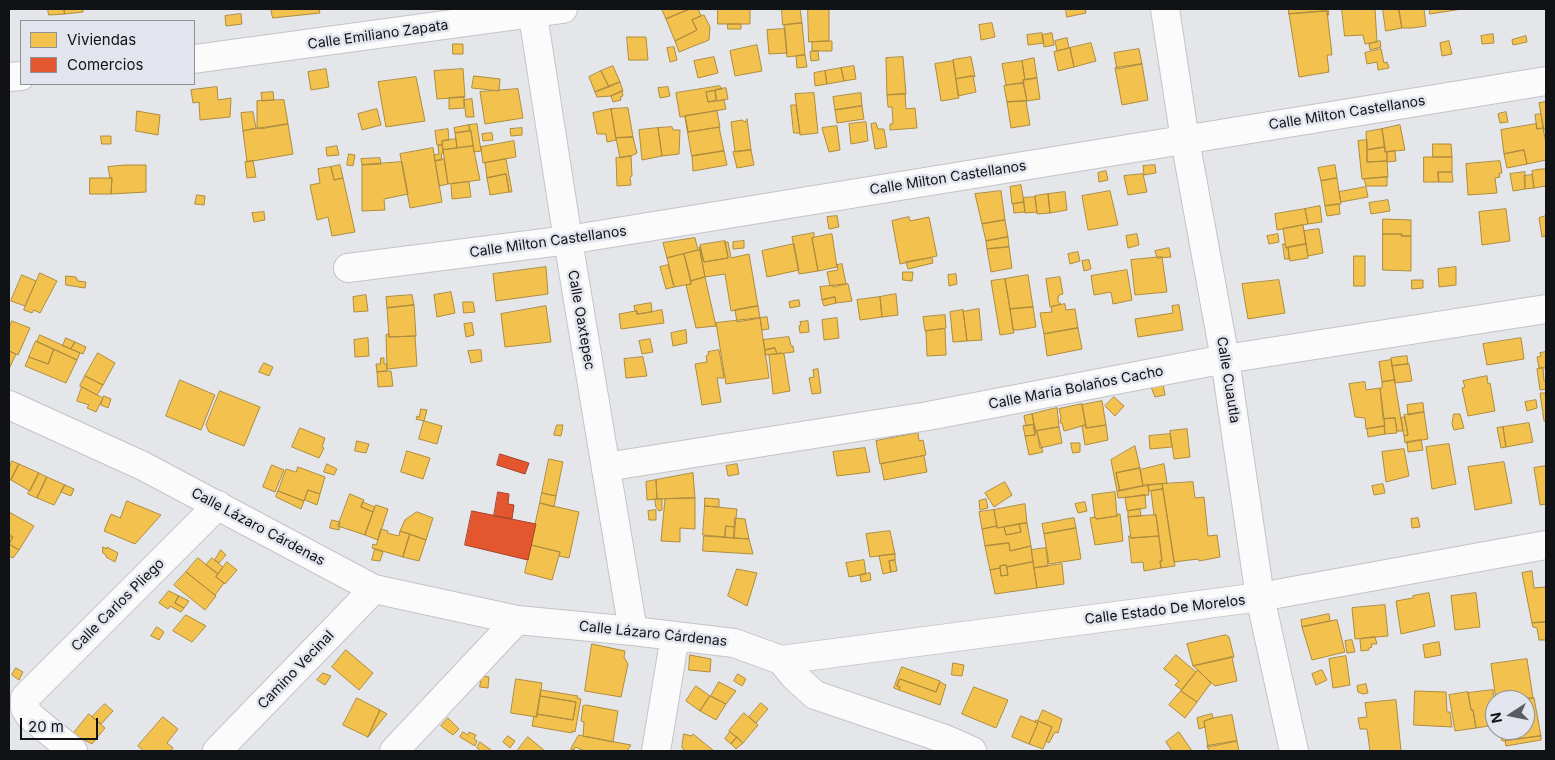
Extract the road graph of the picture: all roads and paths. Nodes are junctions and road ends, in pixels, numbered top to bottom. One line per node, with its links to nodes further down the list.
1 (563, 9): 3 (street, Calle Emiliano Zapata)
2 (1165, 9): 6 (street, Calle Cuautla)
3 (532, 11): 4 (street, Calle Emiliano Zapata); 7 (street, Calle Oaxtepec)
4 (195, 59)
5 (1546, 81): 6 (street, Calle Milton Castellanos)
6 (1185, 140): 7 (street, Calle Milton Castellanos); 10 (street, Calle Cuautla)
7 (568, 240): 8 (street, Calle Milton Castellanos); 12 (street, Calle Oaxtepec)
8 (348, 268)
9 (1546, 309): 10 (street, Calle María Bolaños Cacho)
10 (1225, 360): 12 (street, Calle María Bolaños Cacho); 16 (street, Calle Cuautla)
11 (9, 406): 13 (street, Calle Lázaro Cárdenas)
12 (606, 467): 18 (street, Calle Oaxtepec)
13 (218, 505): 15 (street, Calle Lázaro Cárdenas); 21 (street, Calle Carlos Pliego)
14 (1546, 545): 16 (street, Calle Estado De Morelos)
15 (374, 588): 17 (street, Calle Lázaro Cárdenas); 22 (street, Camino Vecinal)
16 (1260, 598): 20 (street, Calle Estado De Morelos); 26 (street, Calle Cuautla)
17 (517, 620): 18 (street, Calle Lázaro Cárdenas); 23 (street)
18 (633, 630): 19 (street, Calle Lázaro Cárdenas)
19 (674, 636): 20 (street, Calle Lázaro Cárdenas); 24 (street)
20 (781, 660): 25 (street, Calle Lázaro Cárdenas)
21 (73, 751)
22 (218, 751)
23 (394, 751)
24 (656, 751)
25 (972, 751)
26 (1294, 751)

